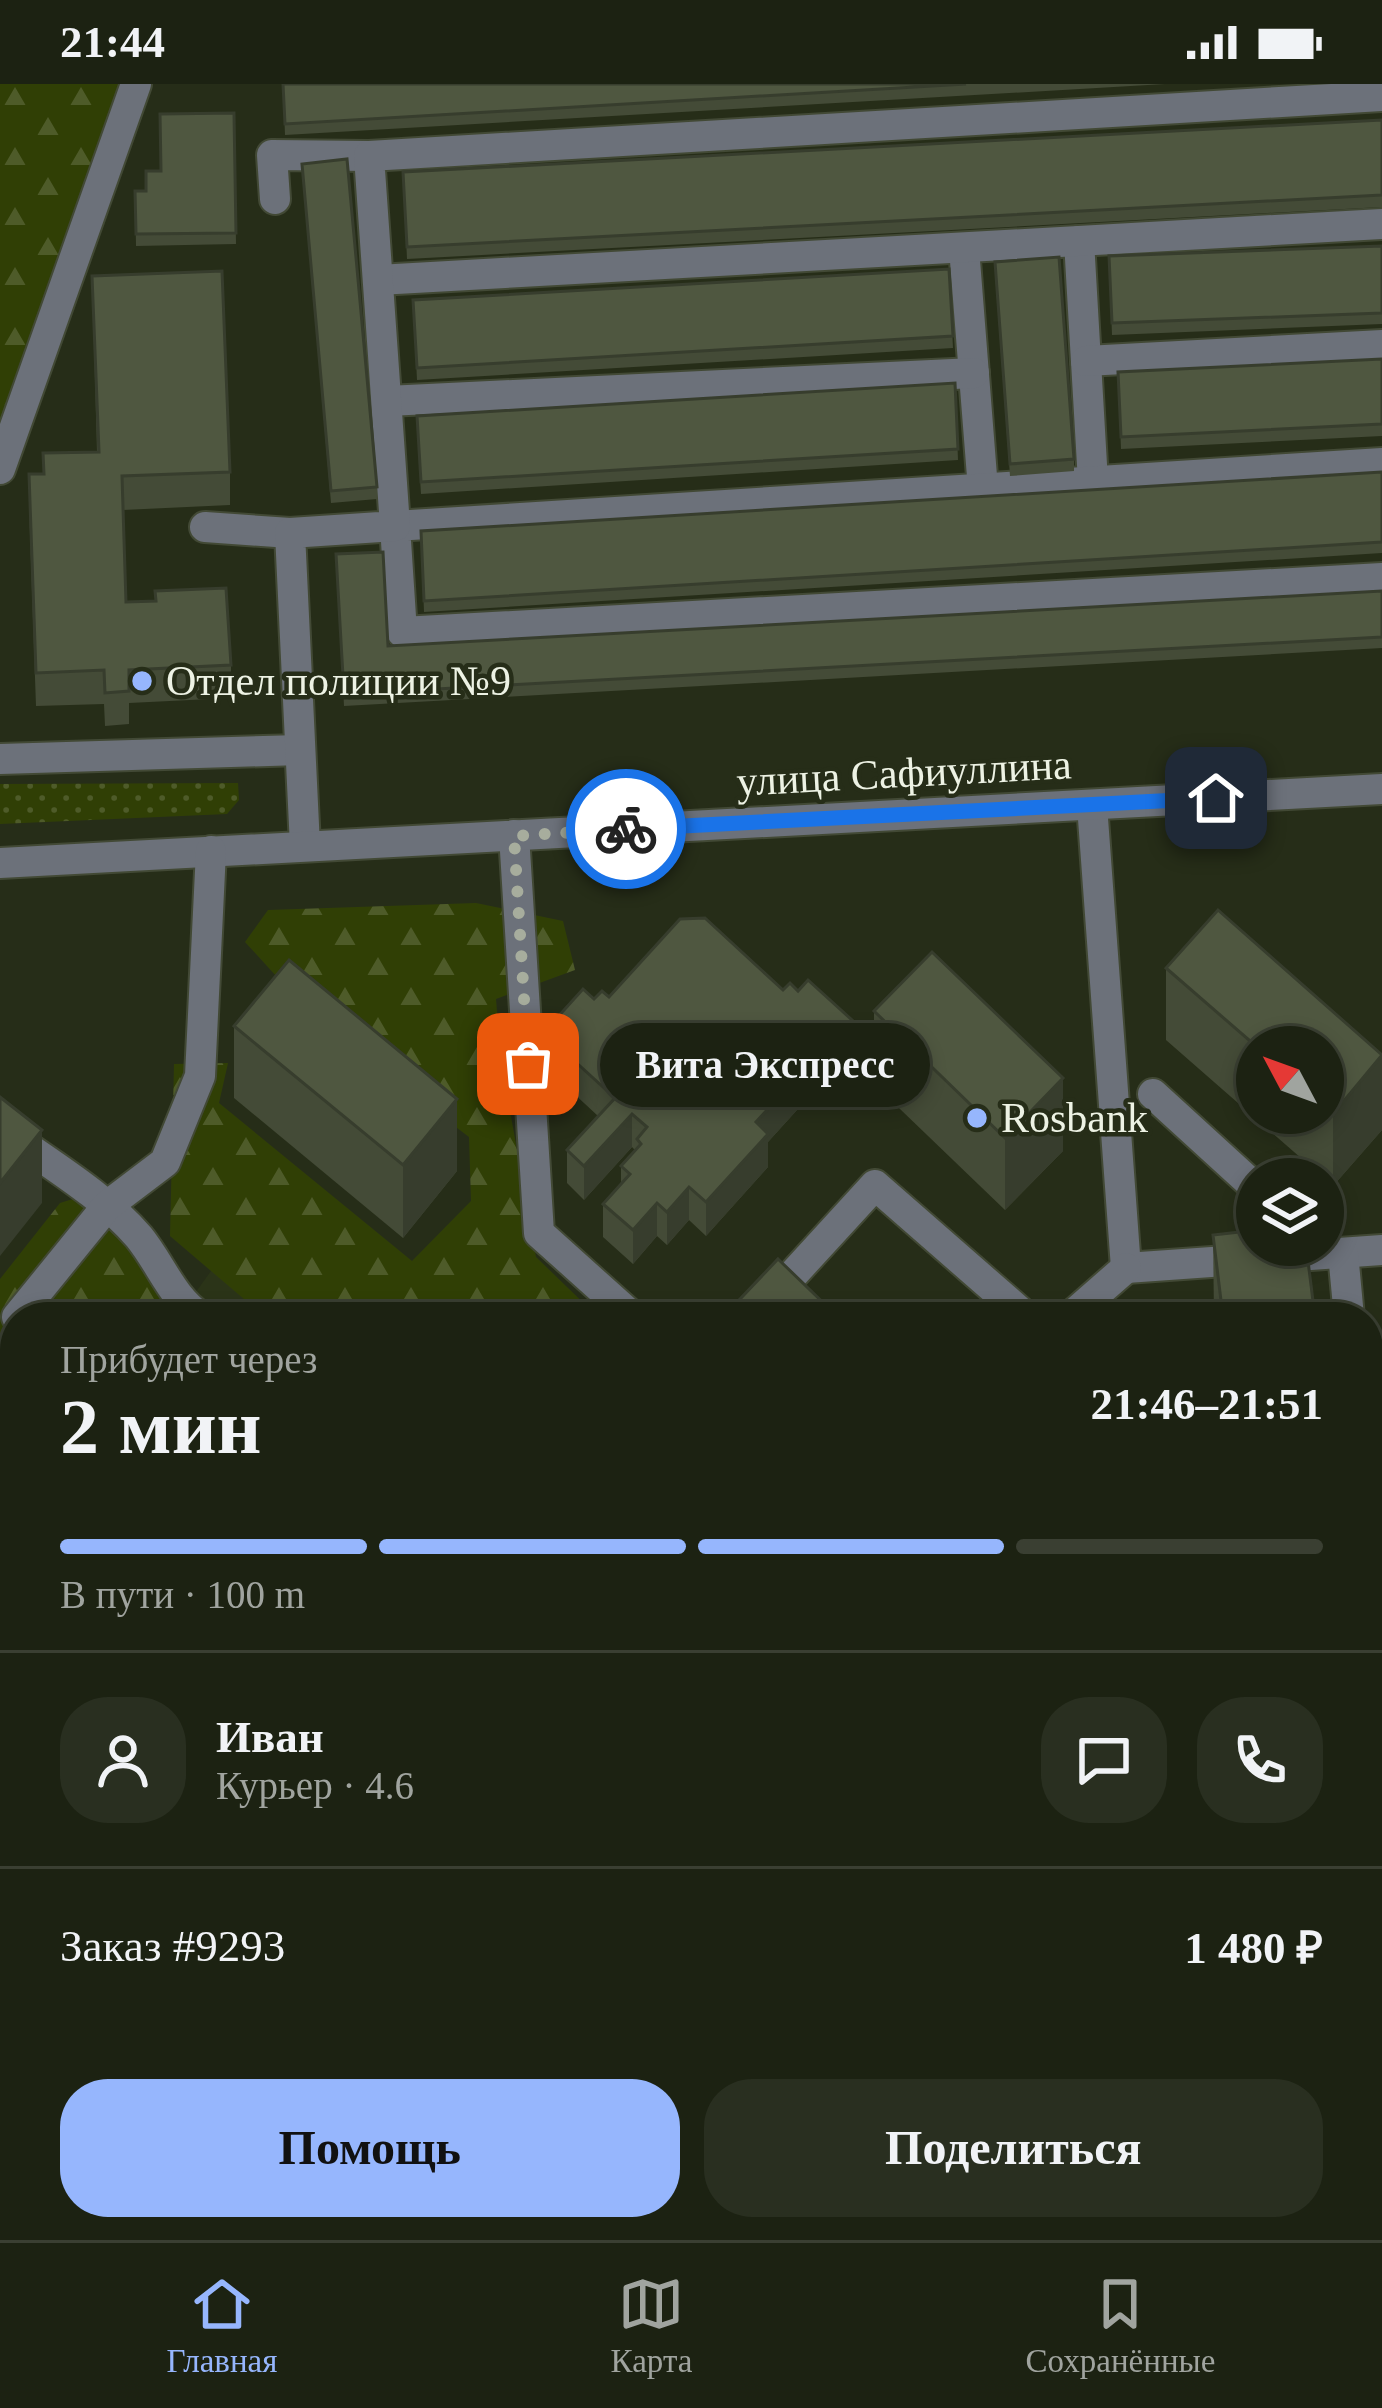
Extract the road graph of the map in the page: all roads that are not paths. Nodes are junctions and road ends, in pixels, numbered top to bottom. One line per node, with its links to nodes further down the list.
1 (136, 84): 14 (street)
2 (1382, 96): 3 (street)
3 (369, 156): 4 (street); 8 (street)
4 (275, 199)
5 (1382, 224): 6 (street)
6 (1078, 241): 7 (street); 10 (street)
7 (964, 248): 8 (street); 11 (street)
8 (378, 280): 12 (street)
9 (1382, 345): 10 (street)
10 (1086, 361): 15 (street)
11 (974, 373): 12 (street); 16 (street)
12 (387, 401): 17 (street)
13 (1382, 463): 15 (street)
14 (0, 470)
15 (1093, 482): 16 (street)
16 (983, 488): 17 (street)
17 (395, 526): 19 (street); 20 (street)
18 (205, 527): 19 (street)
19 (290, 533): 21 (street)
20 (1382, 578)
21 (300, 750): 22 (street); 26 (street)
22 (0, 760)
23 (1382, 789): 24 (street, улица Сафиуллина)
24 (1092, 805): 25 (street, улица Сафиуллина); 37 (street)
25 (514, 836): 26 (street, улица Сафиуллина); 40 (street)
26 (305, 846): 27 (street, улица Сафиуллина)
27 (211, 851): 28 (street, улица Сафиуллина); 32 (street)
28 (6, 870)
29 (1153, 1094): 31 (street)
30 (0, 1128): 32 (street)
31 (1236, 1170)
32 (107, 1207): 38 (street); 39 (street)
33 (1380, 1252): 34 (street)
34 (1344, 1253)
35 (1236, 1256): 37 (street)
36 (1344, 1264): 44 (street)
37 (1126, 1268): 43 (street)
38 (29, 1302)
39 (183, 1302)
40 (616, 1302)
41 (789, 1302): 42 (street)
42 (1009, 1302)
43 (1087, 1302)
44 (1348, 1302)

